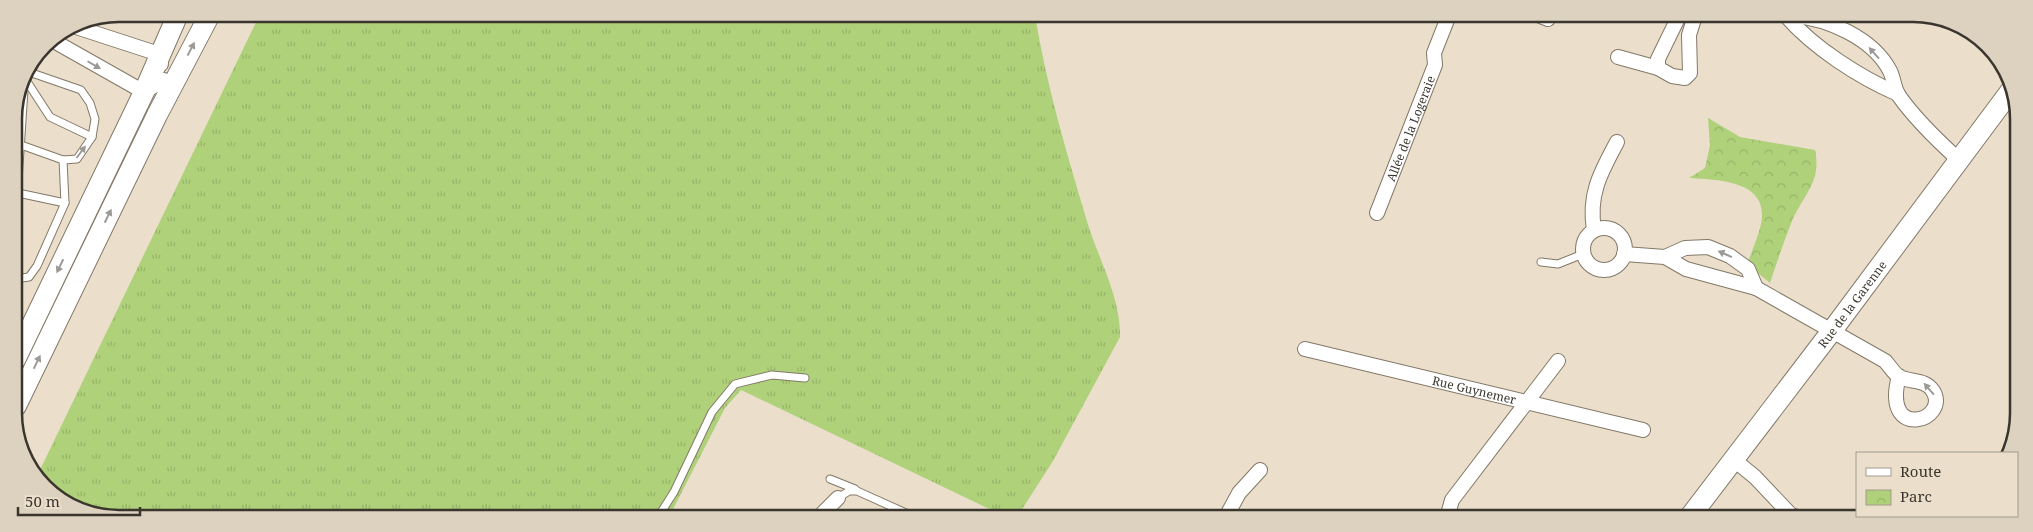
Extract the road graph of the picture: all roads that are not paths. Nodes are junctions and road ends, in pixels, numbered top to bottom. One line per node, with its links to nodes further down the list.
1 (174, 22): 10 (main road)
2 (205, 22): 14 (main road, one-way to 2)
3 (1447, 22): 26 (street, Allée de la Logeraie)
4 (1676, 22): 12 (street)
5 (1693, 22): 12 (street)
6 (1791, 22): 17 (street)
7 (1824, 22): 17 (street, one-way to 7)
8 (85, 30): 10 (street)
9 (59, 44): 16 (street, one-way to 16)
10 (159, 54): 14 (street); 16 (main road)
11 (1618, 57): 12 (street)
12 (1658, 68)
13 (35, 74): 19 (lane)
14 (168, 82): 16 (street); 40 (main road, one-way to 14)
15 (29, 85): 19 (lane)
16 (144, 92): 35 (main road, one-way to 35)
17 (1898, 94): 23 (street)
18 (2007, 96): 23 (main road, Rue de la Garenne)
19 (92, 137): 22 (lane, one-way to 19)
20 (1617, 142): 27 (street)
21 (23, 146): 22 (lane)
22 (63, 160): 25 (lane)
23 (1960, 160): 34 (main road, Rue de la Garenne)
24 (23, 194): 25 (lane)
25 (65, 203): 32 (lane)
26 (1376, 213)
27 (1594, 230): 28 (street); 29 (street)
28 (1583, 254): 29 (street); 31 (lane)
29 (1624, 254): 30 (street)
30 (1665, 258): 33 (street); 33 (street, one-way to 30)
31 (1540, 262)
32 (22, 278)
33 (1756, 288): 34 (street)
34 (1831, 332): 38 (street); 43 (main road, Rue de la Garenne)
35 (22, 345)
36 (1305, 349): 41 (street, Rue Guynemer)
37 (1558, 361): 41 (street)
38 (1898, 376)
39 (806, 378): 52 (lane)
40 (22, 393)
41 (1526, 403): 42 (street, Rue Guynemer); 49 (street)
42 (1643, 430)
43 (1734, 459): 50 (main road, Rue de la Garenne); 51 (street)
44 (1260, 470): 48 (street)
45 (830, 479): 46 (lane)
46 (858, 490): 47 (lane); 54 (lane)
47 (838, 498): 53 (street)
48 (1230, 509)
49 (1449, 509)
50 (1696, 509)
51 (1786, 509)
52 (663, 510)
53 (827, 510)
54 (899, 510)

